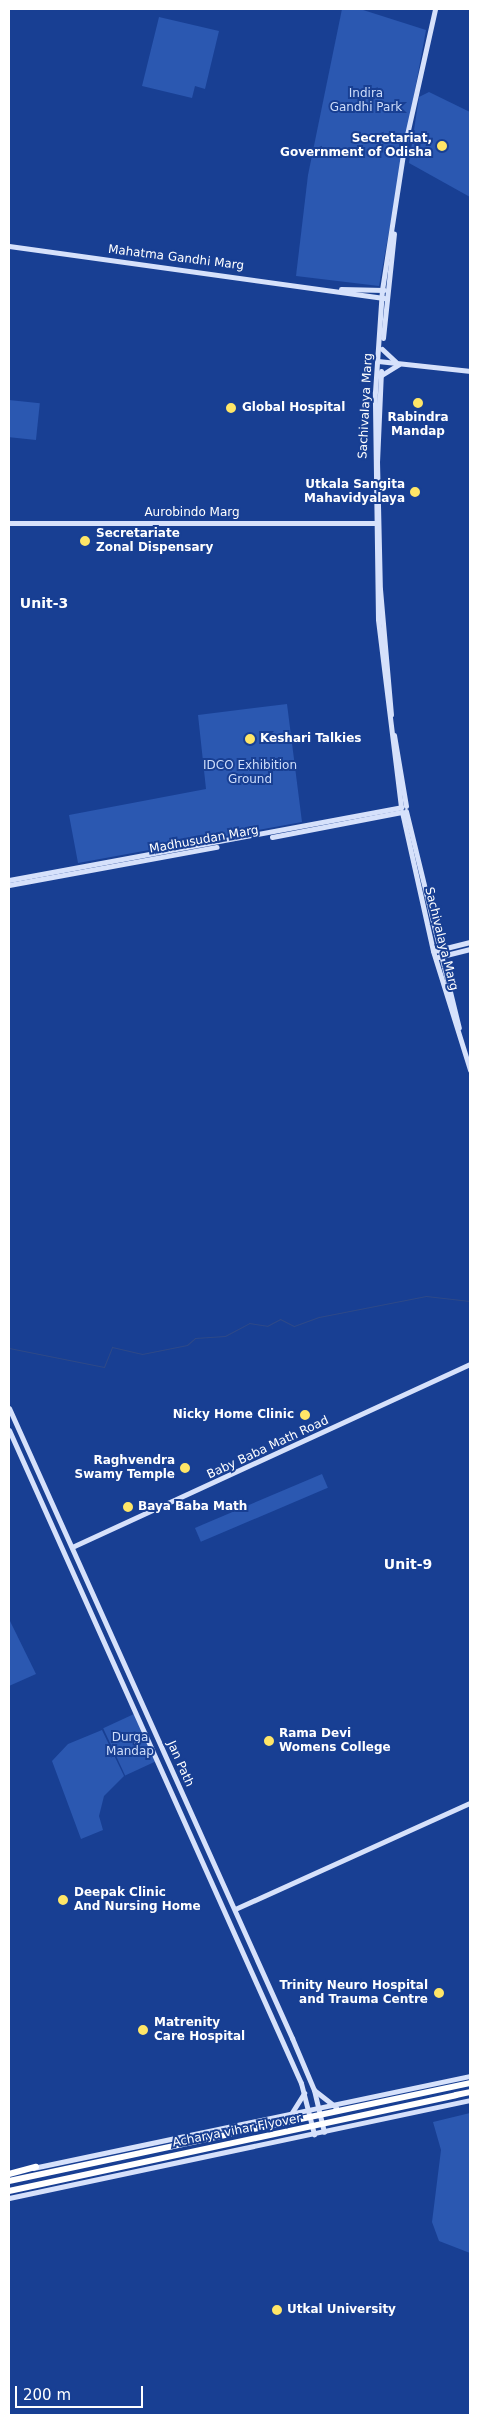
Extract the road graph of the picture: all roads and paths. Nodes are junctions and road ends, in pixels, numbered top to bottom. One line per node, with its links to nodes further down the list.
1 (437, 9): 4 (street, Sachivalaya Marg)
2 (9, 246): 3 (street, Mahatma Gandhi Marg)
3 (340, 289): 4 (street, Mahatma Gandhi Marg); 5 (street, Mahatma Gandhi Marg)
4 (384, 290): 5 (street, Sachivalaya Marg)
5 (384, 298): 6 (street, Sachivalaya Marg); 7 (street, Sachivalaya Marg)
6 (382, 349): 7 (street, Sachivalaya Marg); 8 (street)
7 (380, 361): 8 (street); 10 (street, Sachivalaya Marg); 12 (street, Sachivalaya Marg)
8 (400, 364): 9 (street); 10 (street)
9 (470, 371)
10 (380, 376): 13 (street, Sachivalaya Marg)
11 (9, 523): 12 (street, Aurobindo Marg)
12 (375, 523): 13 (street, Sachivalaya Marg)
13 (404, 809): 14 (street, Madhusudan Marg); 15 (street, Madhusudan Marg); 18 (street, Sachivalaya Marg)
14 (9, 880)
15 (9, 885)
16 (470, 942): 18 (street)
17 (470, 949): 19 (street)
18 (435, 950): 19 (street, Sachivalaya Marg)
19 (437, 957): 20 (street, Sachivalaya Marg); 21 (street, Sachivalaya Marg)
20 (470, 1062)
21 (470, 1070)
22 (470, 1364): 26 (street, Baby Baba Math Road)
23 (9, 1408): 24 (street, Jan Path)
24 (11, 1418): 26 (street, Jan Path)
25 (9, 1430): 33 (street, Jan Path)
26 (72, 1547): 28 (street, Jan Path)
27 (470, 1803): 28 (street)
28 (235, 1909): 31 (street, Jan Path)
29 (470, 2076): 35 (street)
30 (470, 2083): 43 (highway, Acharya vihar Flyover, bridge)
31 (314, 2090): 35 (street); 36 (street, Jan Path)
32 (470, 2092): 44 (highway, Acharya vihar Flyover, bridge)
33 (304, 2093): 37 (street, Jan Path); 38 (street)
34 (470, 2100): 39 (street)
35 (336, 2107): 36 (street)
36 (319, 2111): 37 (street); 39 (street, Jan Path)
37 (308, 2113): 38 (street); 40 (street, Jan Path)
38 (291, 2114): 41 (street)
39 (324, 2132): 40 (street)
40 (314, 2134): 45 (street)
41 (36, 2167): 42 (highway)
42 (9, 2172)
43 (9, 2181)
44 (9, 2190)
45 (9, 2198)

